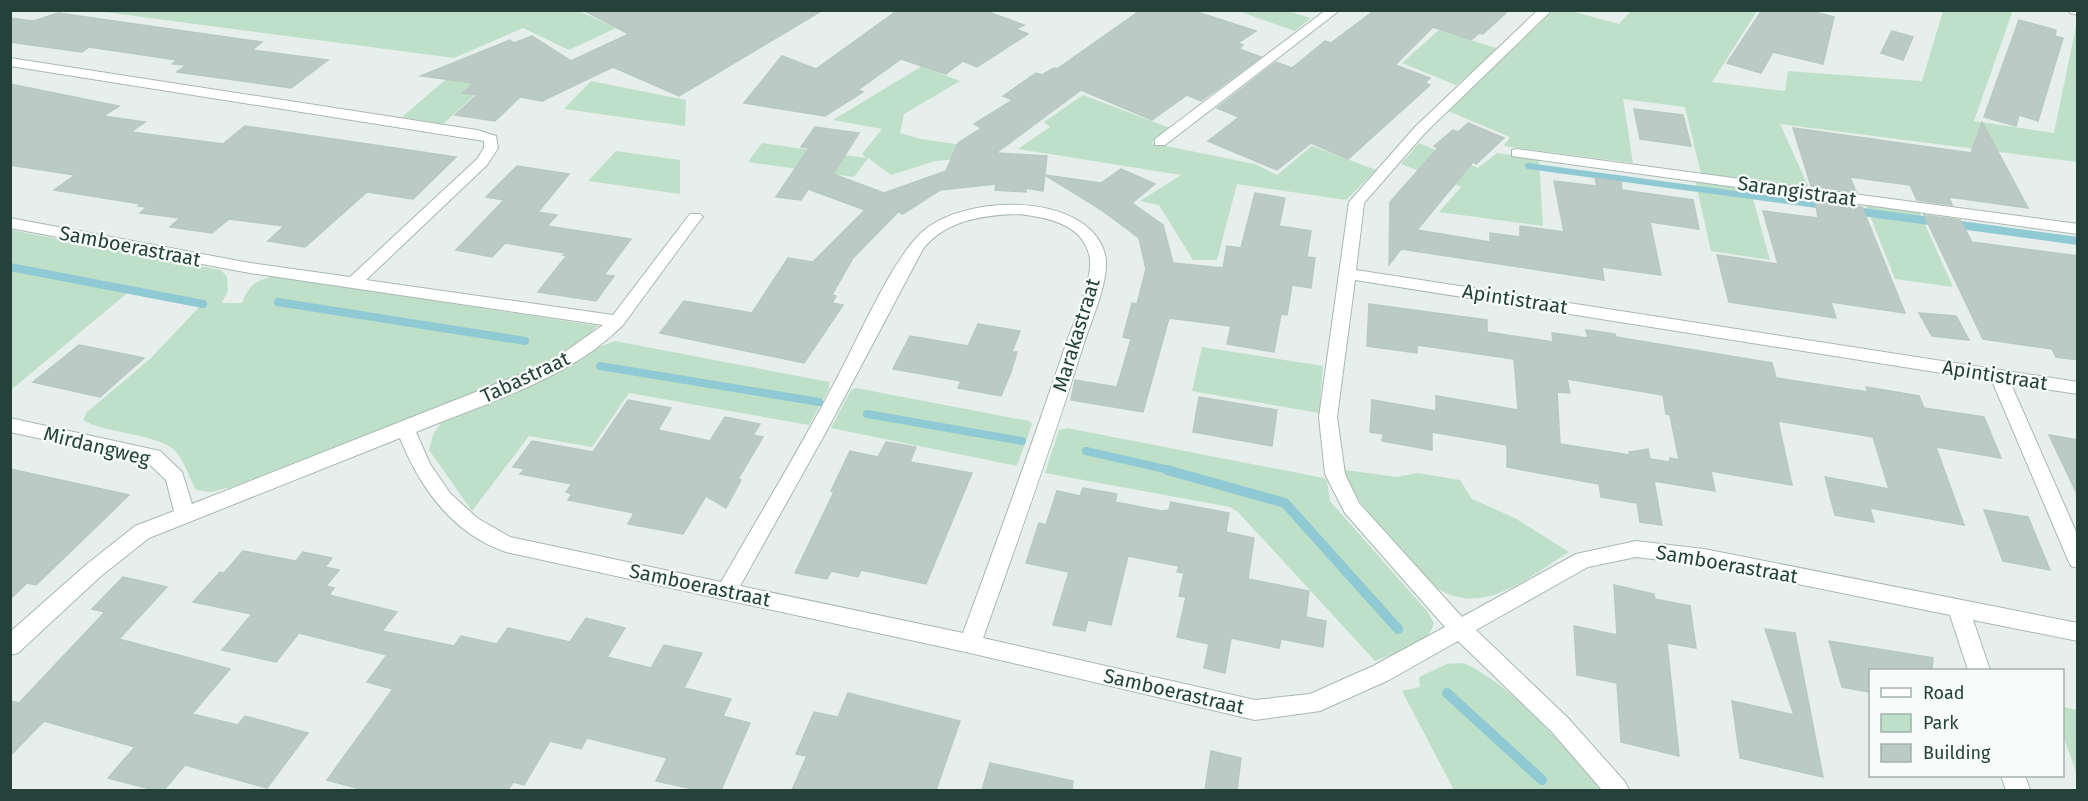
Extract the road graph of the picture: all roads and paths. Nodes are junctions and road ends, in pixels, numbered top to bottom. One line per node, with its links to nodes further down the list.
1 (1334, 10): 4 (street)
2 (1546, 10): 9 (street)
3 (10, 62): 10 (street)
4 (1160, 142)
5 (1517, 153): 8 (street, Sarangistraat)
6 (695, 217): 11 (street, Tabastraat)
7 (10, 223): 10 (street, Samboerastraat)
8 (2078, 229)
9 (1348, 274): 12 (street, Apintistraat); 20 (street)
10 (354, 282): 11 (street, Samboerastraat)
11 (618, 321): 15 (street, Tabastraat)
12 (1998, 375): 13 (street, Apintistraat); 17 (street)
13 (2078, 388)
14 (10, 425): 16 (street, Mirdangweg)
15 (405, 429): 16 (street, Tabastraat); 18 (street, Samboerastraat)
16 (185, 515): 23 (street, Tabastraat)
17 (2078, 560)
18 (726, 591): 22 (street, Samboerastraat); 22 (street, Marakastraat)
19 (1959, 609): 20 (street, Samboerastraat); 21 (street, Samboerastraat); 24 (street)
20 (1459, 628): 22 (street, Samboerastraat); 25 (street)
21 (2078, 632)
22 (970, 644)
23 (10, 646)
24 (1979, 669)
25 (1617, 790)

